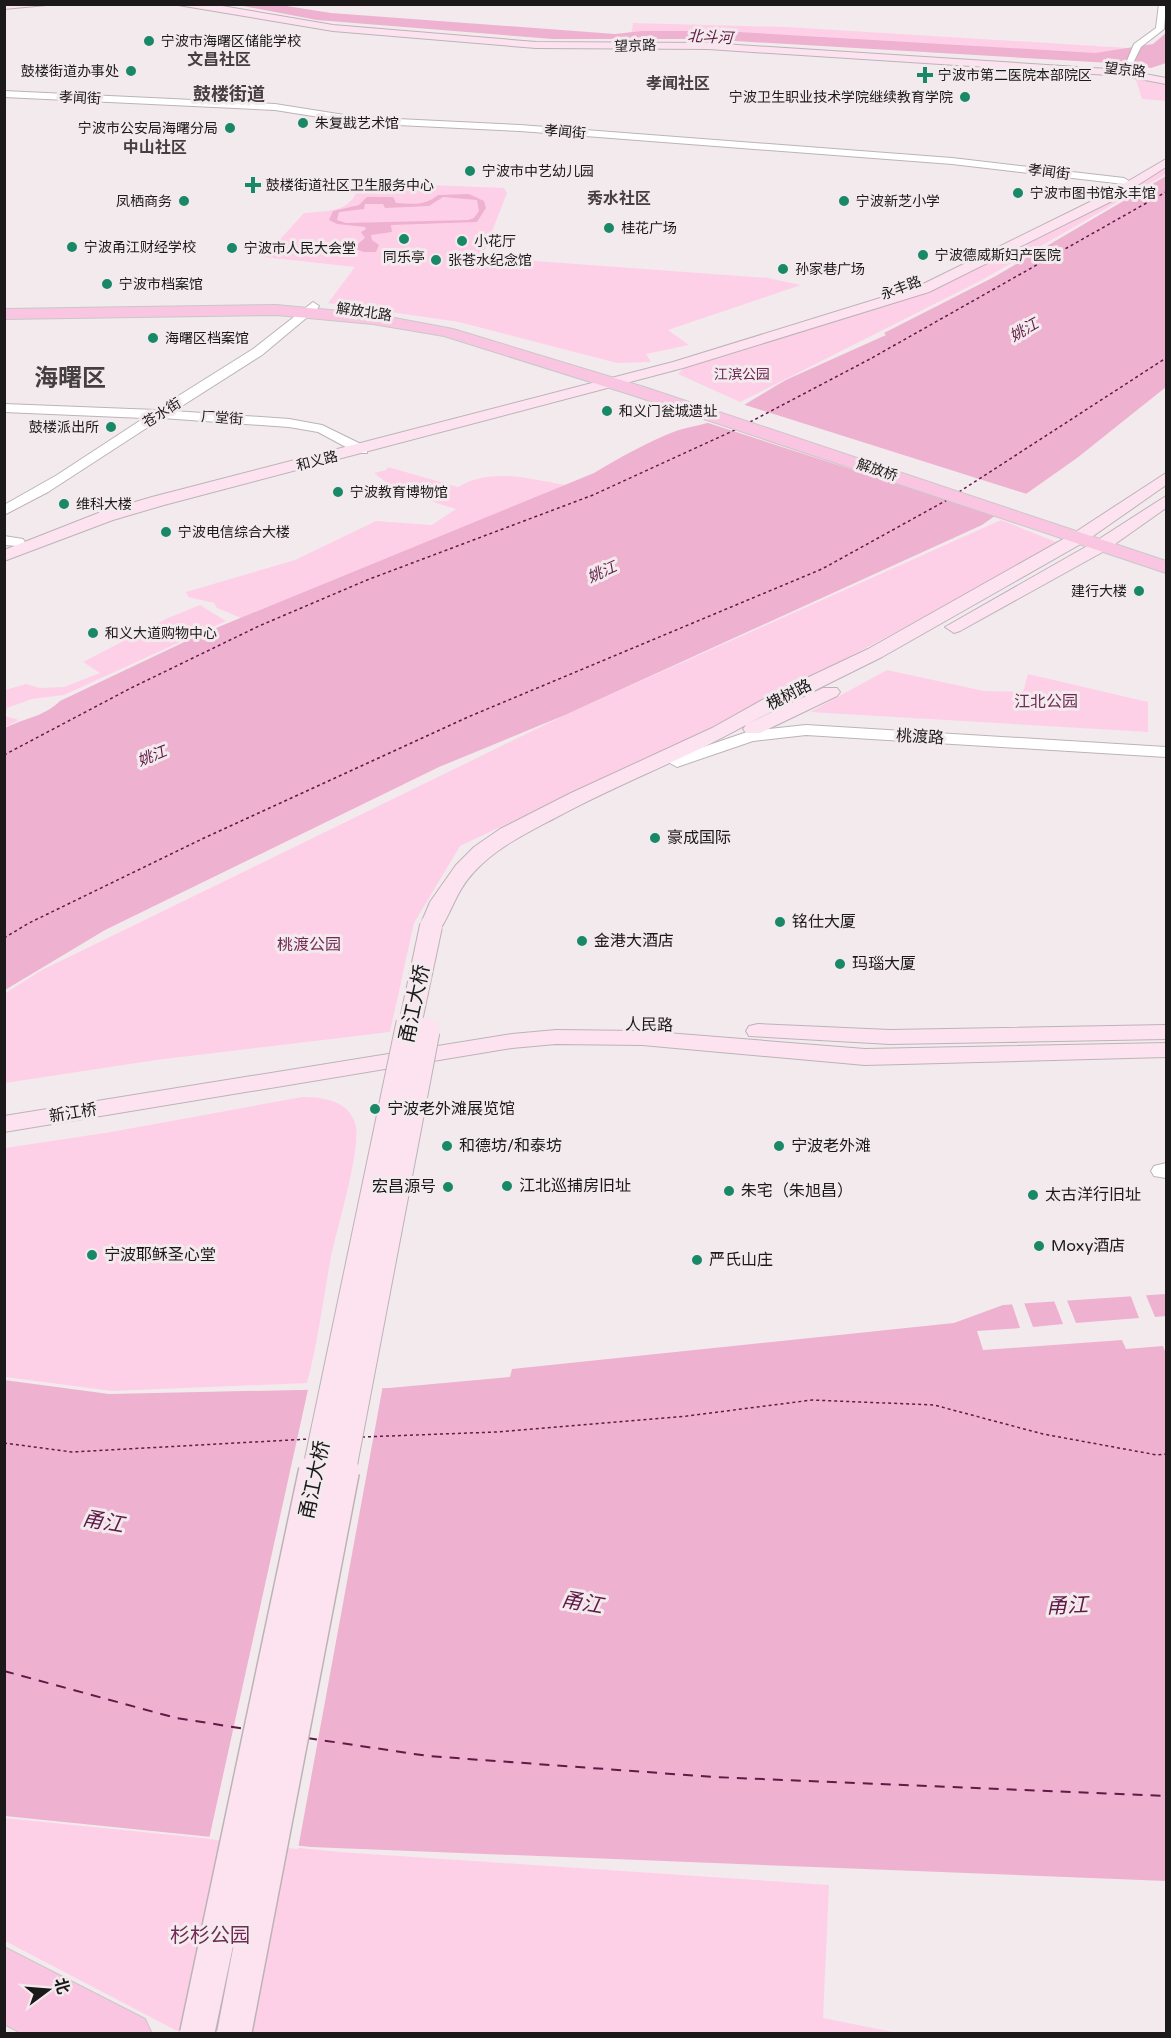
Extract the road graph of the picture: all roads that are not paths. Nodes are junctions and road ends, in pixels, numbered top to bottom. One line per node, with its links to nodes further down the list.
1 (53, 4): 5 (main road)
2 (176, 4): 6 (main road, 望京路)
3 (223, 4): 6 (main road, 望京路)
4 (1163, 4): 6 (street)
5 (4, 6)
6 (1124, 71): 7 (main road, 望京路); 8 (main road, 望京路)
7 (1167, 76)
8 (1167, 81)
9 (4, 96): 12 (street, 孝闻街)
10 (1167, 155): 12 (main road, 永丰路)
11 (1167, 162): 16 (main road, 永丰路)
12 (1121, 183): 16 (main road, 永丰路)
13 (4, 308): 14 (main road, 解放北路)
14 (311, 309): 15 (main road, 解放北路); 16 (main road, 解放北路); 20 (street, 苍水街)
15 (4, 314)
16 (614, 377): 17 (main road, 解放北路); 19 (main road, 解放北路); 21 (main road, 和义路)
17 (711, 401): 25 (main road, 解放桥)
18 (4, 408): 20 (street, 厂堂街)
19 (694, 410): 25 (main road, 解放桥)
20 (159, 414): 21 (street, 厂堂街); 24 (street, 苍水街)
21 (356, 447): 26 (main road, 和义路); 28 (main road, 和义路)
22 (1167, 478): 25 (main road, 槐树路)
23 (1167, 501): 25 (main road, 槐树路)
24 (4, 511)
25 (1087, 533): 27 (main road); 29 (main road); 30 (main road, 槐树路); 31 (main road, 槐树路)
26 (9, 543)
27 (1167, 551)
28 (4, 556)
29 (1167, 567)
30 (774, 720): 31 (street, 桃渡路); 32 (street, 桃渡路); 34 (main road, 槐树路)
31 (719, 732): 35 (main road, 槐树路)
32 (1167, 740)
33 (1167, 752): 34 (street, 桃渡路)
34 (677, 762): 35 (main road, 槐树路)
35 (438, 926): 45 (main road, 甬江大桥, bridge); 46 (main road, 甬江大桥, bridge)
36 (1167, 1032): 38 (main road, 人民路)
37 (1167, 1050): 38 (main road, 人民路)
38 (139, 1095): 39 (main road, 新江桥); 40 (main road, 新江桥)
39 (4, 1107)
40 (4, 1124)
41 (4, 1967): 44 (main road)
42 (4, 2001): 43 (main road)
43 (68, 2034)
44 (130, 2034)
45 (197, 2034)
46 (234, 2034)

